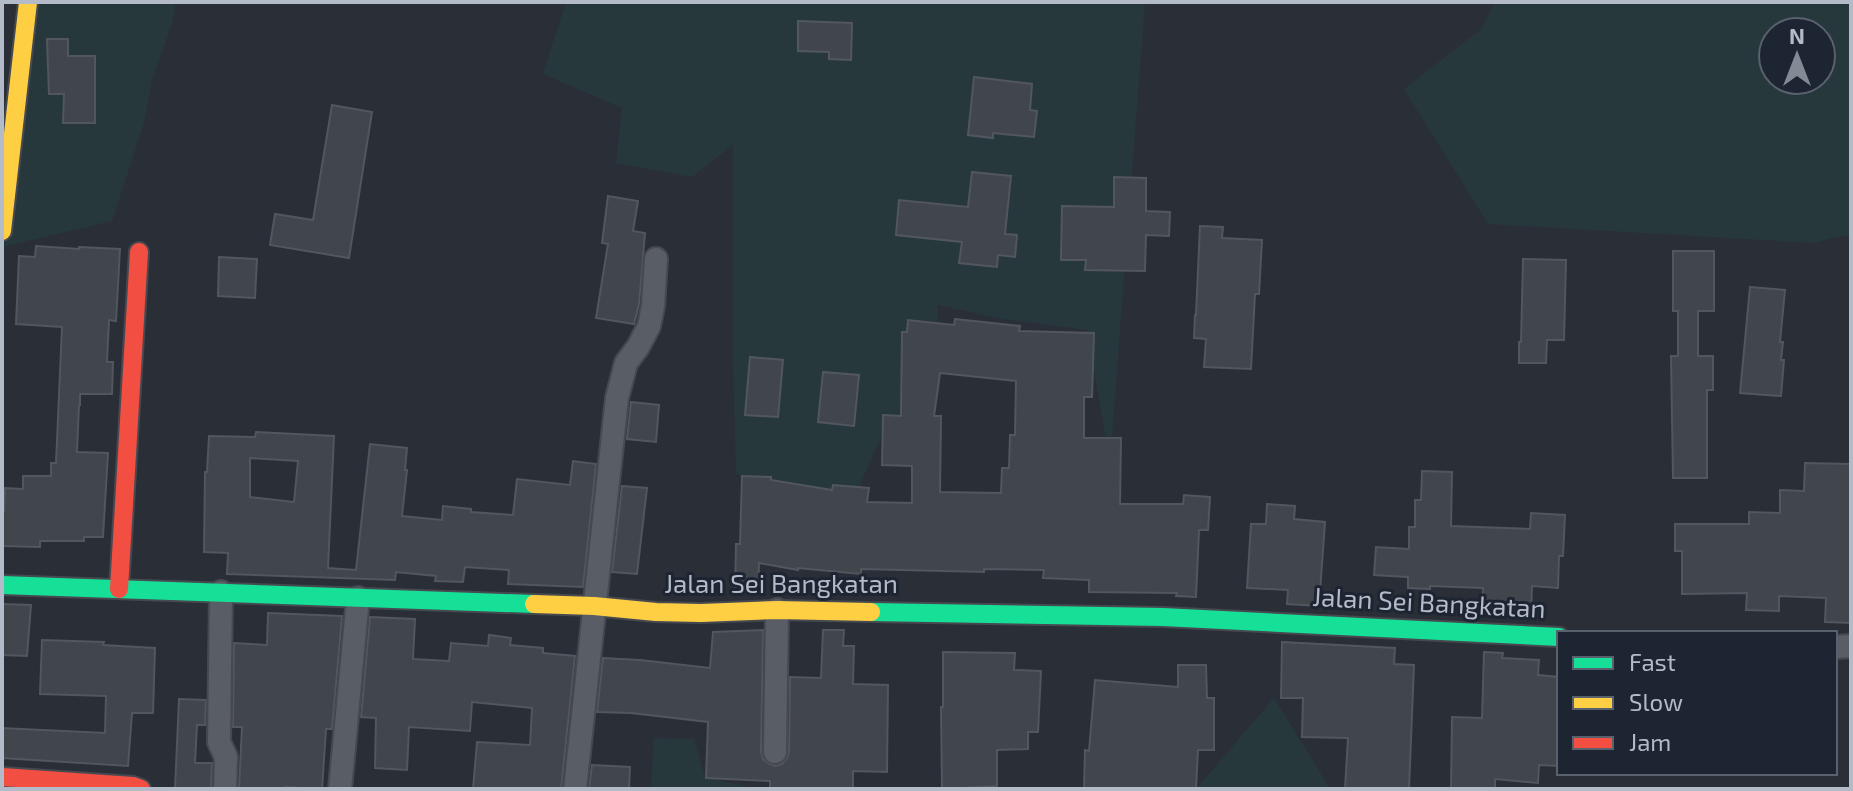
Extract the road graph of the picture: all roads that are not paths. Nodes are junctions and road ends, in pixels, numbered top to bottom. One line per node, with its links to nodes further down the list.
1 (28, 2): 2 (street)
2 (2, 231)
3 (139, 252): 6 (street)
4 (656, 259): 9 (street)
5 (2, 585): 6 (street, Jalan Sei Bangkatan)
6 (119, 589): 7 (street, Jalan Sei Bangkatan)
7 (221, 592): 8 (street, Jalan Sei Bangkatan); 16 (street)
8 (358, 598): 9 (street, Jalan Sei Bangkatan); 17 (street)
9 (594, 606): 10 (street, Jalan Sei Bangkatan); 18 (street)
10 (777, 610): 11 (street, Jalan Sei Bangkatan); 12 (street)
11 (1557, 637)
12 (775, 752)
13 (2, 777): 14 (street)
14 (76, 786): 15 (street)
15 (141, 789)
16 (225, 789)
17 (340, 789)
18 (575, 789)

